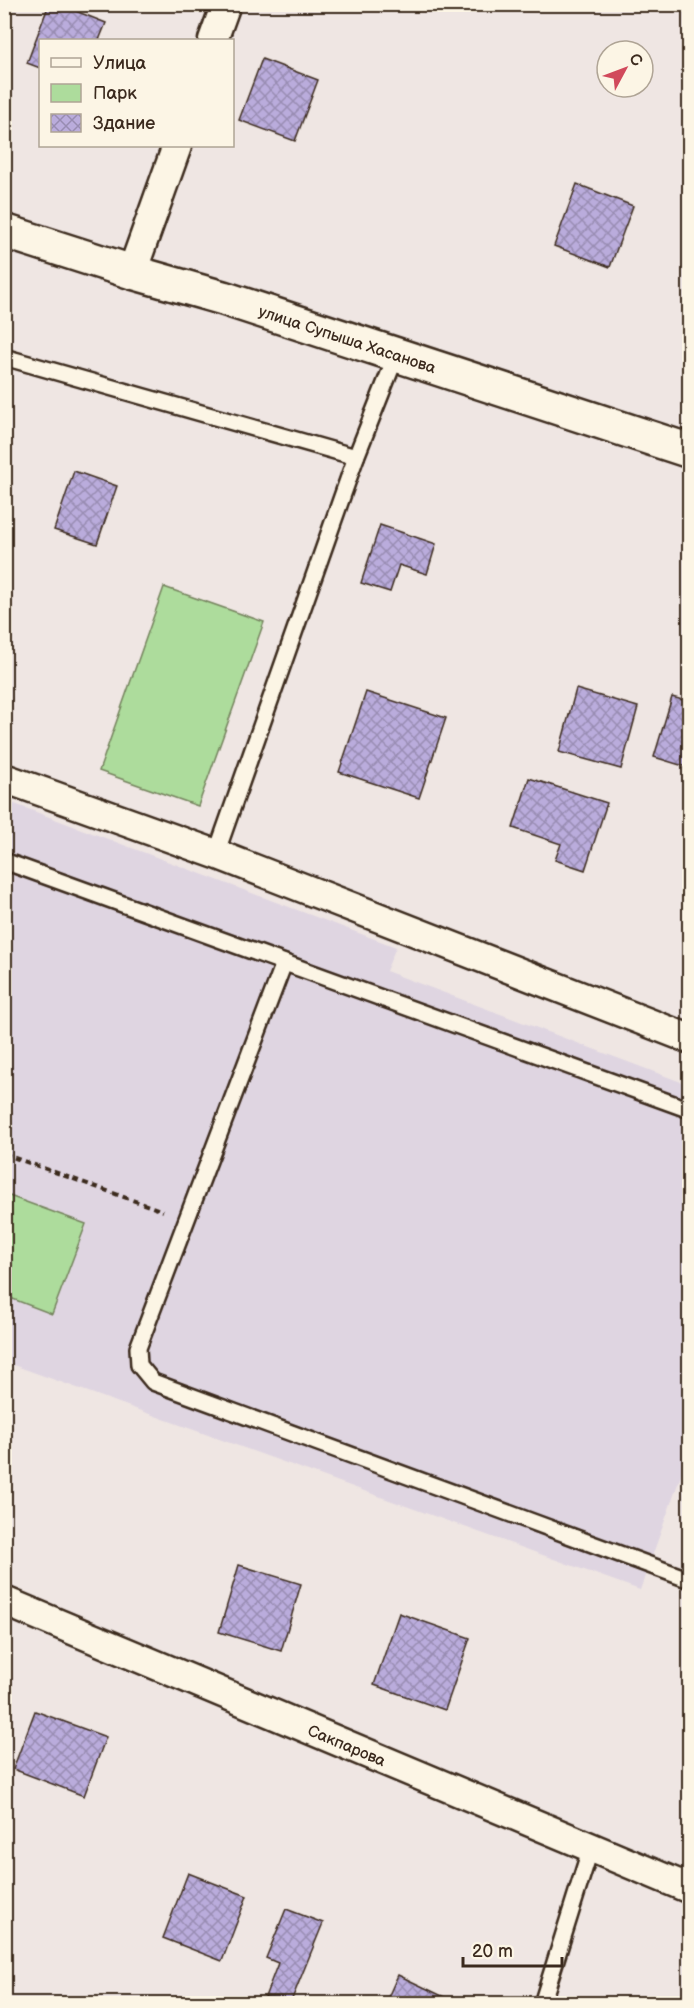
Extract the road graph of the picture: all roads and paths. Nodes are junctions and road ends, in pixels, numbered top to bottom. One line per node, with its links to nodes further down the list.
1 (226, 4): 2 (street)
2 (213, 39)
3 (177, 147): 5 (street)
4 (4, 231): 5 (street, улица Супыша Хасанова)
5 (132, 273): 6 (street, улица Супыша Хасанова)
6 (396, 356): 8 (street, улица Супыша Хасанова); 9 (lane)
7 (4, 357): 9 (lane)
8 (690, 451)
9 (356, 457): 11 (lane)
10 (4, 778): 11 (street)
11 (216, 854): 14 (street)
12 (4, 861): 13 (lane)
13 (284, 963): 15 (lane); 17 (lane)
14 (690, 1039)
15 (690, 1110)
16 (4, 1154): 17 (path)
17 (187, 1220): 18 (lane)
18 (690, 1580)
19 (4, 1601): 20 (street, Сакпарова)
20 (591, 1847): 21 (street, Сакпарова); 22 (lane)
21 (690, 1889)
22 (542, 2004)

